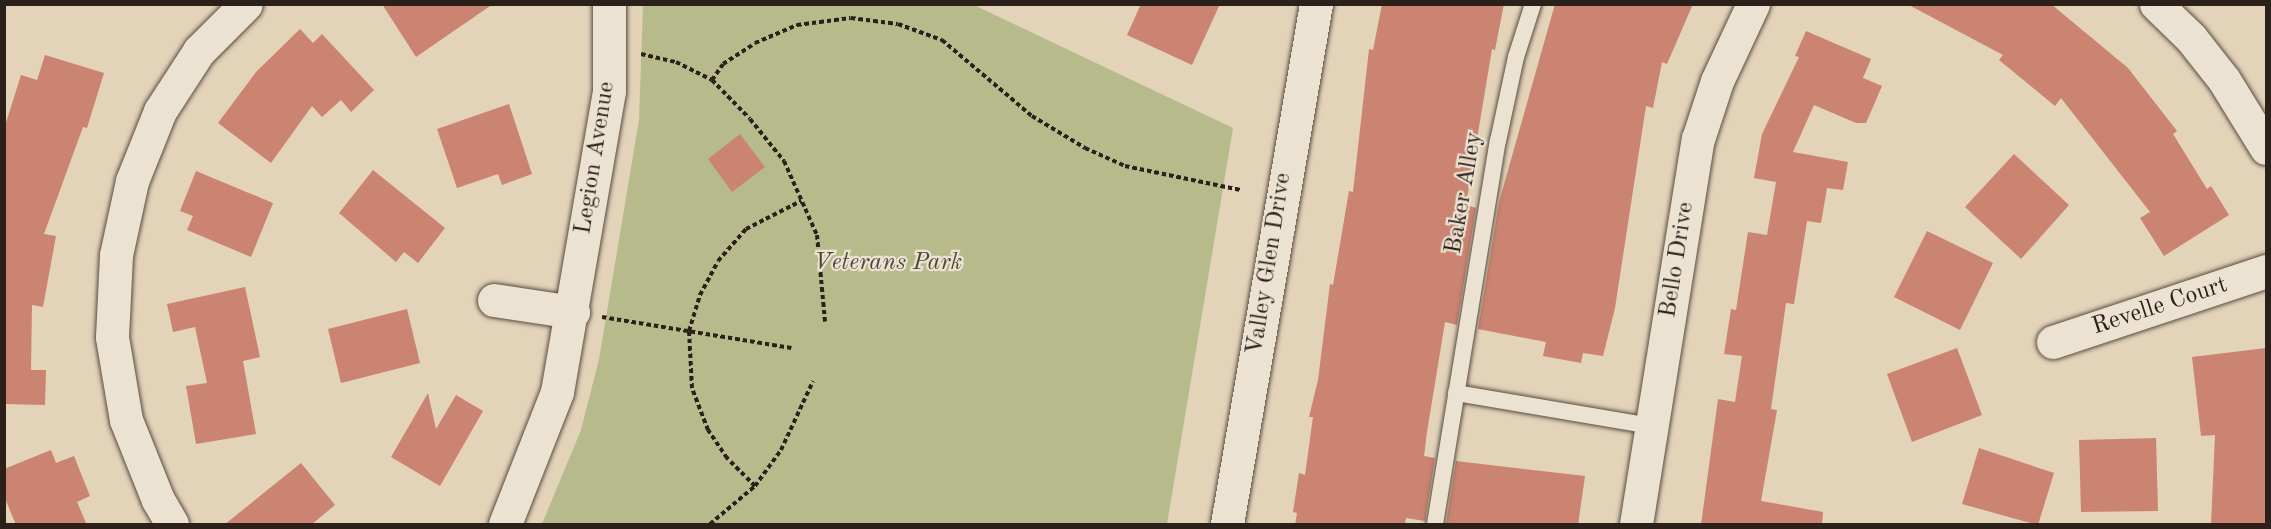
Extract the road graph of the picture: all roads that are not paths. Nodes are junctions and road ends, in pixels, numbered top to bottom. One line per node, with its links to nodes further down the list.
1 (246, 4): 14 (street)
2 (609, 4): 10 (street, Legion Avenue)
3 (1316, 4): 16 (street, Valley Glen Drive)
4 (1533, 4): 12 (lane, Baker Alley)
5 (1753, 4): 13 (street, Bello Drive)
6 (2156, 4): 7 (street)
7 (2266, 148)
8 (2266, 271): 11 (street, Revelle Court)
9 (494, 300): 10 (street)
10 (573, 312): 15 (street, Legion Avenue)
11 (2053, 342)
12 (1456, 393): 13 (lane); 17 (lane, Baker Alley)
13 (1651, 426): 18 (street, Bello Drive)
14 (172, 525)
15 (505, 525)
16 (1227, 525)
17 (1435, 525)
18 (1636, 525)

